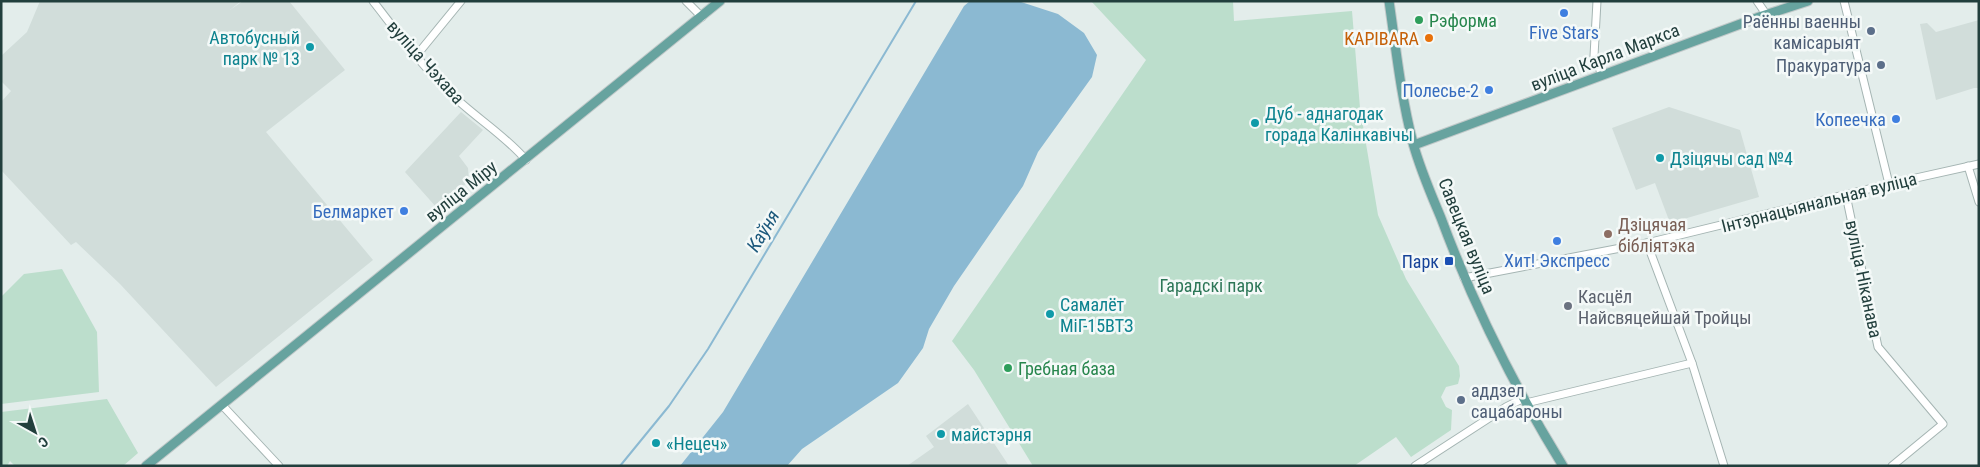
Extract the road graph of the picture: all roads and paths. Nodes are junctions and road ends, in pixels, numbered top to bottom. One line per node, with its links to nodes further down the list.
1 (373, 1): 12 (street, вуліца Чэхава)
2 (461, 1): 12 (street)
3 (686, 1): 11 (street)
4 (720, 1): 11 (main road, вуліца Міру)
5 (1389, 1): 14 (main road, Савецкая вуліца)
6 (1597, 1): 13 (street)
7 (1757, 1): 10 (street)
8 (1808, 1): 10 (main road, вуліца Карла Маркса)
9 (1844, 1): 18 (street)
10 (1766, 14): 13 (main road, вуліца Карла Маркса)
11 (702, 16): 15 (main road, вуліца Міру)
12 (416, 56): 15 (street, вуліца Чэхава)
13 (1602, 75): 14 (main road, вуліца Карла Маркса)
14 (1414, 145): 22 (main road, Савецкая вуліца)
15 (526, 160): 25 (main road, вуліца Міру)
16 (1979, 164): 17 (street, Інтэрнацыянальная вуліца)
17 (1968, 166): 18 (street, Інтэрнацыянальная вуліца); 20 (street)
18 (1889, 184): 19 (street, Інтэрнацыянальная вуліца)
19 (1846, 196): 21 (street, Інтэрнацыянальная вуліца); 31 (street, вуліца Ніканава)
20 (1979, 202)
21 (1648, 243): 22 (street, Інтэрнацыянальная вуліца); 23 (street)
22 (1464, 278): 24 (main road, Савецкая вуліца)
23 (1692, 363): 24 (street); 30 (street)
24 (1525, 401): 28 (street); 29 (main road, Савецкая вуліца)
25 (222, 405): 26 (main road, вуліца Міру); 27 (street)
26 (146, 466)
27 (279, 466)
28 (1415, 466)
29 (1563, 466)
30 (1724, 466)
31 (1892, 466)

